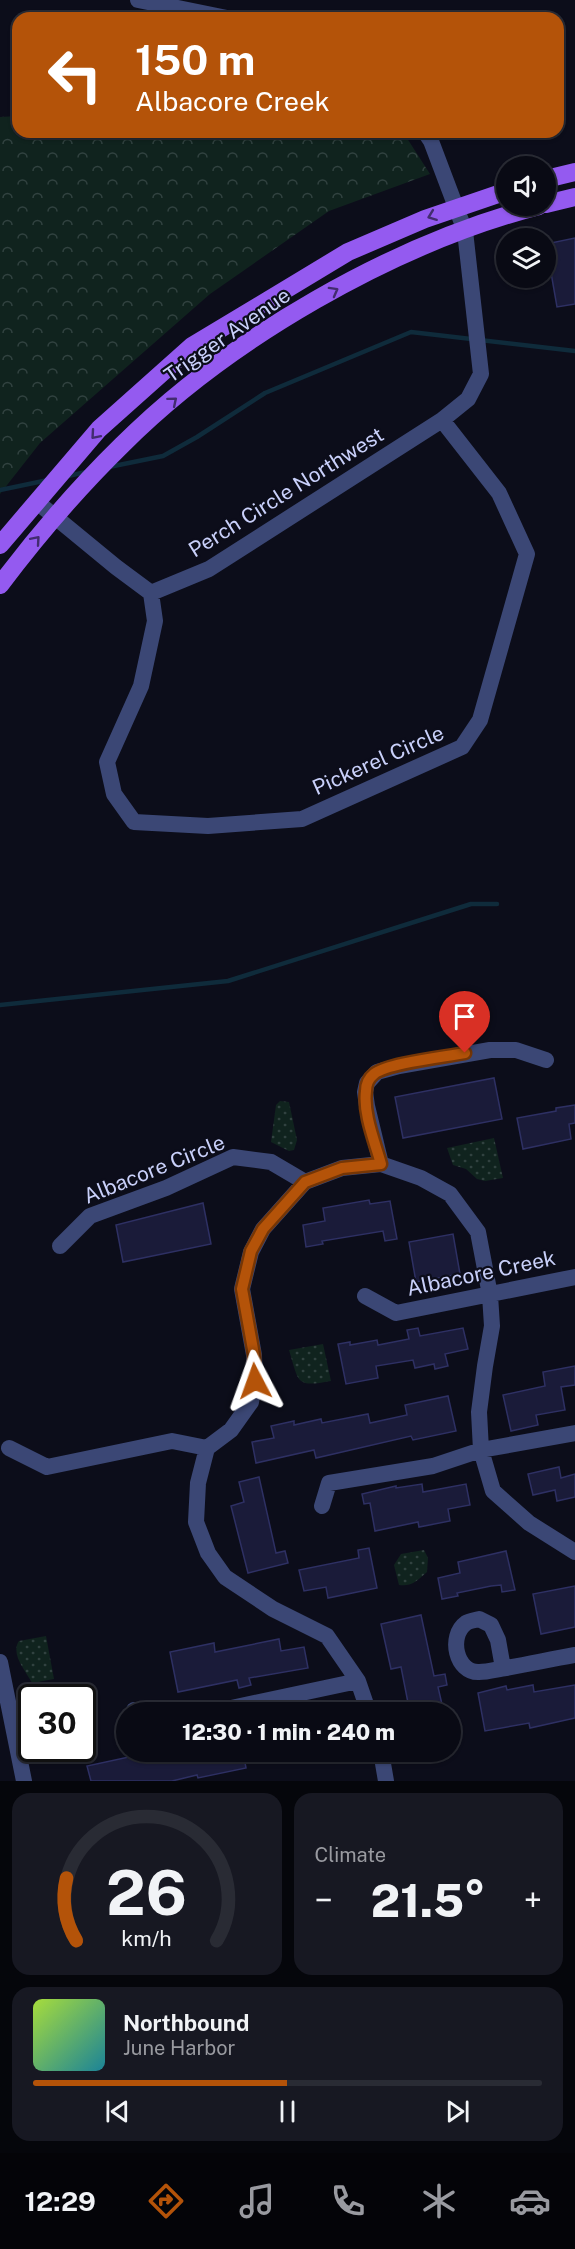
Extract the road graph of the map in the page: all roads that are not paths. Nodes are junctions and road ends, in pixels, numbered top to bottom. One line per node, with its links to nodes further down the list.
1 (138, 0): 2 (street)
2 (197, 12)
3 (429, 138): 9 (street)
4 (575, 172): 5 (main road)
5 (556, 177)
6 (496, 195): 9 (main road, Trigger Avenue)
7 (575, 197): 8 (main road)
8 (556, 202)
9 (457, 207): 11 (street); 13 (main road, Trigger Avenue, one-way to 13)
10 (509, 216): 11 (main road, Trigger Avenue)
11 (465, 231): 12 (street); 14 (main road, Trigger Avenue, one-way to 11)
12 (442, 420): 17 (street, Perch Circle Northwest); 17 (street, Pickerel Circle)
13 (37, 502): 14 (street); 15 (main road, Trigger Avenue)
14 (56, 517): 16 (main road, Trigger Avenue, one-way to 14); 17 (street)
15 (0, 545)
16 (0, 585)
17 (151, 593)
18 (546, 1060): 19 (street)
19 (381, 1164): 20 (street); 23 (street)
20 (305, 1182): 21 (street, Albacore Circle); 27 (street)
21 (60, 1246)
22 (575, 1277): 23 (street, Albacore Creek)
23 (490, 1295): 24 (street, Albacore Creek); 28 (street)
24 (365, 1296)
25 (575, 1433): 28 (street)
26 (9, 1448): 27 (street)
27 (207, 1448): 34 (street)
28 (481, 1450): 29 (street); 30 (street)
29 (321, 1506)
30 (575, 1552)
31 (575, 1655): 33 (street)
32 (0, 1662): 37 (street)
33 (502, 1668)
34 (358, 1681): 35 (street); 36 (street)
35 (260, 1702)
36 (365, 1702)
37 (7, 1734): 39 (street)
38 (383, 1762): 40 (street)
39 (24, 1781)
40 (386, 1781)

